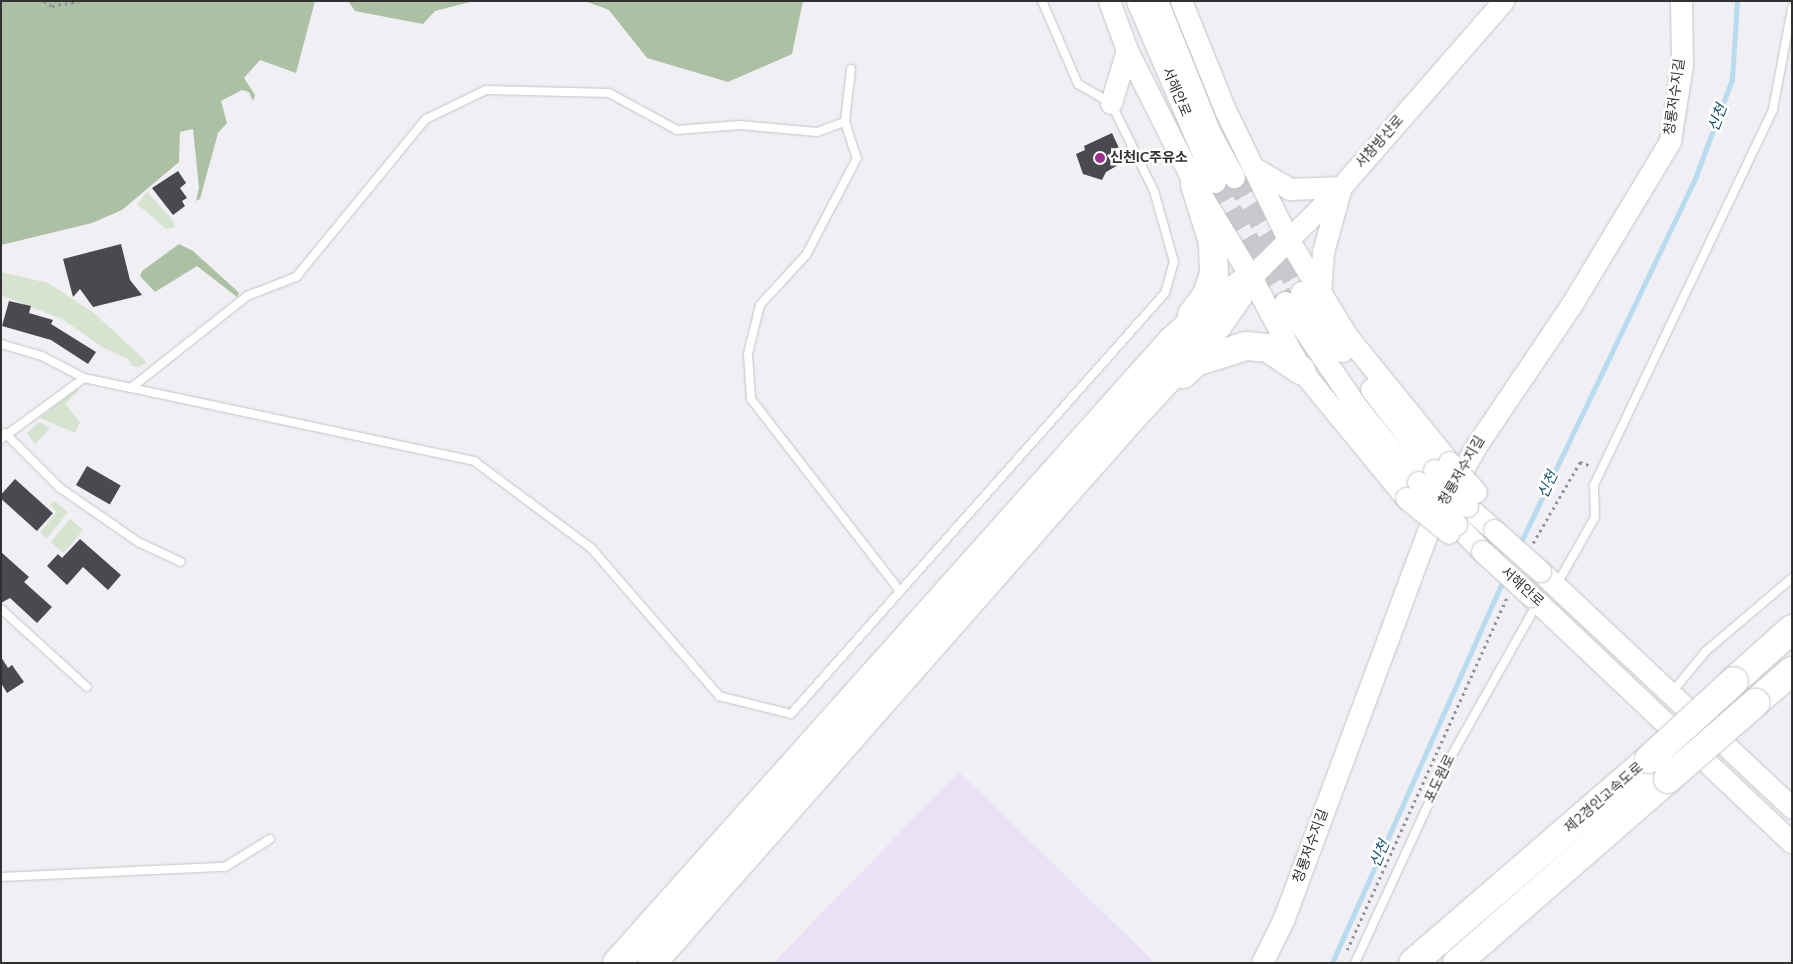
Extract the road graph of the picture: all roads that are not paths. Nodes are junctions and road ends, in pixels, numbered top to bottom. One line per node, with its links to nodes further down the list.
1 (1042, 1): 12 (lane)
2 (1109, 1): 10 (main road)
3 (1137, 1): 15 (main road, 서해안로)
4 (1156, 1): 15 (main road, 서해안로)
5 (1181, 1): 14 (main road)
6 (1504, 1): 16 (main road, 서창방산로)
7 (1681, 1): 45 (main road, 청룡저수지길)
8 (1792, 1): 9 (lane)
9 (1792, 7): 31 (lane)
10 (1127, 50): 12 (main road); 15 (main road)
11 (851, 69): 13 (lane)
12 (1111, 103): 32 (lane)
13 (845, 122): 24 (lane); 32 (lane)
14 (1254, 168): 16 (main road); 17 (main road)
15 (1214, 181): 18 (main road); 20 (highway)
16 (1341, 187): 17 (main road, 서창방산로); 19 (main road)
17 (1288, 239): 18 (main road, 서창방산로); 19 (main road)
18 (1251, 277): 20 (highway); 22 (main road); 25 (highway)
19 (1302, 296): 27 (main road); 27 (main road, 서해안로)
20 (1172, 341): 43 (highway)
21 (1, 344): 23 (lane)
22 (1301, 370): 25 (highway); 27 (main road)
23 (84, 378): 24 (lane); 26 (lane)
24 (131, 388): 32 (lane)
25 (1130, 420): 44 (highway)
26 (3, 436): 29 (lane)
27 (1427, 478): 28 (main road, bridge); 28 (main road, 서해안로, bridge)
28 (1462, 514): 31 (main road, 서해안로, bridge); 33 (main road, 서해안로, bridge)
29 (181, 562)
30 (1792, 578): 38 (lane)
31 (1556, 585): 38 (main road, 서해안로)
32 (900, 592)
33 (1534, 599): 41 (main road, 서해안로); 46 (lane, 포도원로)
34 (1, 609): 37 (lane)
35 (1792, 629): 47 (highway, 제2경인고속도로, bridge)
36 (1792, 671): 48 (highway, 제2경인고속도로, bridge)
37 (86, 687)
38 (1670, 693): 39 (main road, 서해안로)
39 (1792, 808)
40 (270, 839): 42 (lane)
41 (1792, 844)
42 (1, 877)
43 (617, 963)
44 (652, 963)
45 (1262, 963)
46 (1355, 963)
47 (1413, 963)
48 (1458, 963)

